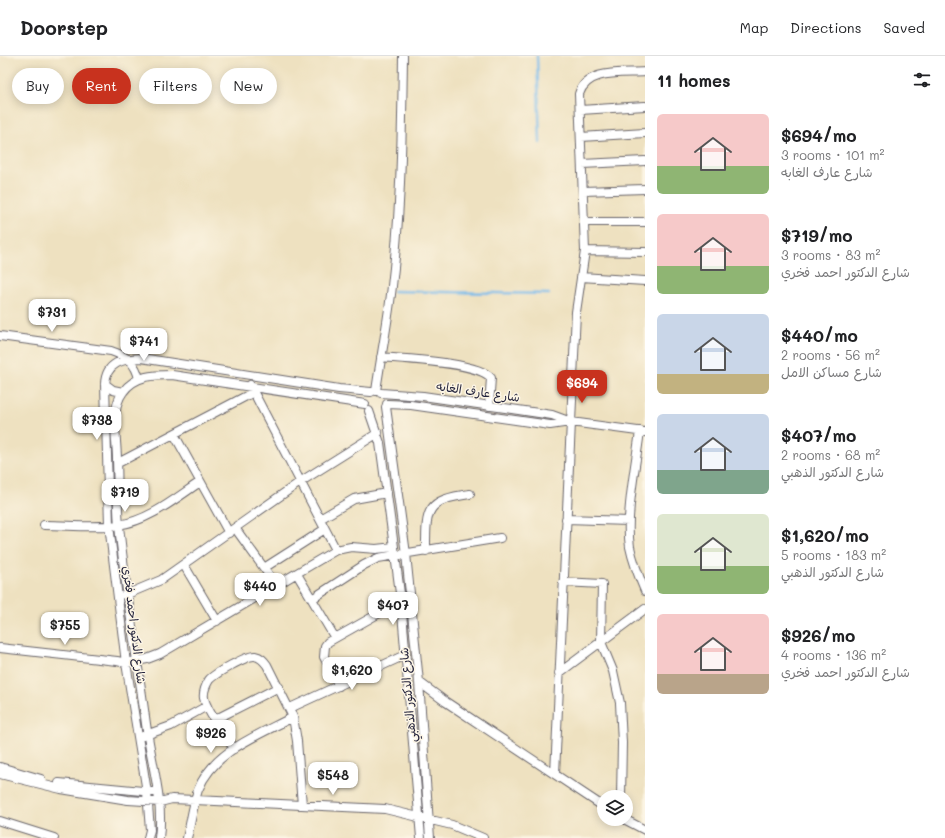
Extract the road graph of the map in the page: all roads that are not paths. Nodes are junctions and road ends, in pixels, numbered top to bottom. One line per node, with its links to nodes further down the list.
1 (402, 56): 18 (street)
2 (645, 72): 4 (street)
3 (645, 106): 4 (street)
4 (580, 110): 6 (street)
5 (645, 133): 6 (street)
6 (581, 137): 8 (street)
7 (645, 161): 8 (street)
8 (582, 164): 10 (street)
9 (645, 188): 10 (street)
10 (582, 191): 11 (street)
11 (584, 222): 12 (street); 13 (street)
12 (645, 222)
13 (585, 252): 14 (street); 15 (street)
14 (645, 252)
15 (581, 277): 16 (street); 28 (street)
16 (645, 281)
17 (0, 336): 19 (street)
18 (382, 357): 24 (street); 26 (street)
19 (128, 359): 20 (street); 21 (street, شارع الدكتور احمد فخري); 24 (street, شارع الدكتور احمد فخري)
20 (139, 378): 22 (street); 23 (street, شارع الدكتور احمد فخري)
21 (106, 384): 23 (street); 41 (street, شارع الدكتور احمد فخري)
22 (252, 389): 27 (street); 31 (street); 34 (street)
23 (123, 392): 32 (street, شارع الدكتور احمد فخري)
24 (376, 392): 25 (street); 26 (street, شارع عارف الغابه); 27 (street)
25 (386, 406): 27 (street); 28 (street, شارع عارف الغابه); 49 (street, شارع الدكتور الذهبي)
26 (489, 406): 28 (street, شارع عارف الغابه)
27 (367, 408): 30 (street, شارع الدكتور الذهبي)
28 (571, 422): 29 (street, شارع عارف الغابه); 38 (street)
29 (643, 431): 39 (street)
30 (378, 433): 34 (street); 35 (street, شارع الدكتور الذهبي)
31 (174, 434): 32 (street); 33 (street)
32 (118, 464): 42 (street, شارع الدكتور احمد فخري)
33 (200, 482): 42 (street); 44 (street)
34 (300, 482): 37 (street); 44 (street)
35 (386, 493): 37 (street); 47 (street, شارع الدكتور الذهبي)
36 (470, 494): 48 (street)
37 (320, 519): 43 (street)
38 (566, 519): 39 (street); 53 (street)
39 (629, 521): 55 (street)
40 (44, 525): 41 (street)
41 (109, 525): 42 (street); 57 (street, شارع الدكتور احمد فخري)
42 (119, 525): 56 (street, شارع الدكتور احمد فخري)
43 (325, 529): 46 (street); 51 (street)
44 (232, 531): 50 (street); 51 (street)
45 (500, 538): 48 (street)
46 (336, 550): 47 (street); 52 (street)
47 (395, 551): 49 (street); 58 (street); 59 (street, شارع الدكتور الذهبي)
48 (426, 551): 49 (street)
49 (406, 554): 69 (street, شارع الدكتور الذهبي)
50 (184, 565): 56 (street); 61 (street)
51 (264, 568): 54 (street)
52 (297, 574): 54 (street); 58 (street)
53 (563, 582): 63 (street); 68 (street)
54 (277, 586): 61 (street)
55 (645, 591)
56 (128, 594): 57 (street); 66 (street, شارع الدكتور احمد فخري)
57 (118, 597): 67 (street, شارع الدكتور احمد فخري)
58 (312, 599): 62 (street)
59 (401, 601): 62 (street); 65 (street, شارع الدكتور الذهبي)
60 (645, 609): 63 (street)
61 (217, 621): 66 (street)
62 (335, 638): 70 (street)
63 (601, 642): 68 (street); 83 (street)
64 (0, 648): 67 (street)
65 (405, 655): 70 (street); 92 (street, شارع الدكتور الذهبي)
66 (138, 661): 67 (street); 76 (street, شارع الدكتور احمد فخري)
67 (126, 663): 77 (street, شارع الدكتور احمد فخري)
68 (559, 673): 81 (street)
69 (420, 682): 81 (street); 93 (street, شارع الدكتور الذهبي)
70 (339, 686): 73 (street)
71 (279, 687): 72 (street); 73 (street); 75 (street)
72 (207, 706): 75 (street); 76 (street)
73 (290, 708): 74 (street)
74 (293, 717): 78 (street); 91 (street)
75 (216, 720): 78 (street)
76 (148, 734): 77 (street); 85 (street, شارع الدكتور احمد فخري)
77 (137, 737): 84 (street, شارع الدكتور احمد فخري)
78 (234, 748): 87 (street)
79 (0, 767): 82 (street)
80 (0, 774): 82 (street)
81 (555, 774): 90 (street)
82 (47, 783): 84 (street); 88 (street)
83 (621, 790)
84 (147, 792): 85 (street); 88 (street, شارع الدكتور احمد فخري)
85 (159, 793): 86 (street); 89 (street, شارع الدكتور احمد فخري)
86 (172, 799): 87 (street); 89 (street)
87 (195, 800): 91 (street); 100 (street)
88 (148, 801): 89 (street); 98 (street, شارع الدكتور احمد فخري)
89 (160, 802): 99 (street, شارع الدكتور احمد فخري)
90 (597, 802)
91 (302, 805): 92 (street)
92 (420, 817): 93 (street); 101 (street, شارع الدكتور الذهبي)
93 (430, 819): 102 (street, شارع الدكتور الذهبي); 103 (street)
94 (0, 821): 97 (street)
95 (633, 824): 96 (street)
96 (645, 830)
97 (54, 838)
98 (148, 838)
99 (159, 838)
100 (187, 838)
101 (421, 838)
102 (430, 838)
103 (484, 838)

